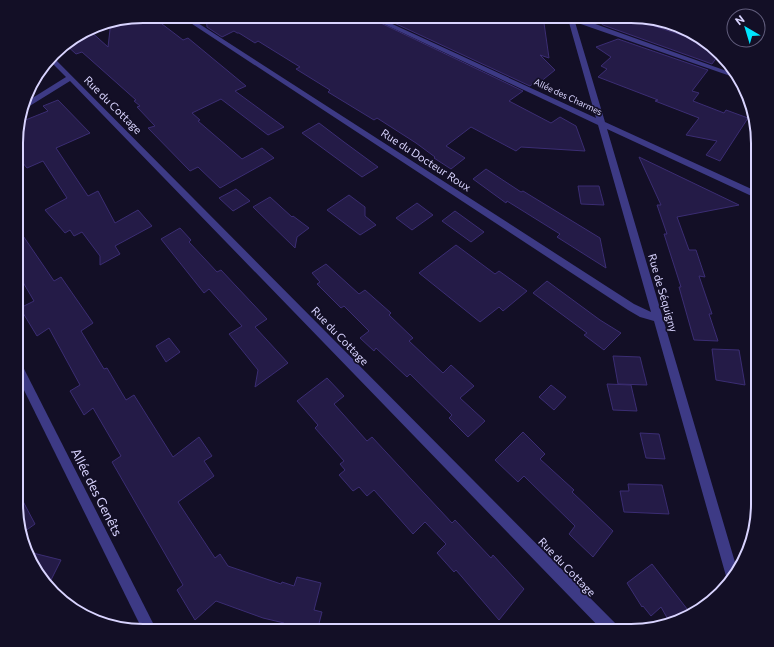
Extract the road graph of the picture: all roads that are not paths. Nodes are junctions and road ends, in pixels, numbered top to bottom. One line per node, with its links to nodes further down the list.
1 (194, 23): 11 (street, Rue du Docteur Roux)
2 (385, 23): 9 (street, Allée des Charmes)
3 (571, 23): 9 (street, Rue de Séquigny)
4 (586, 23): 6 (street)
5 (55, 62): 7 (street, Rue du Cottage)
6 (729, 74)
7 (70, 78): 8 (street); 15 (street, Rue du Cottage)
8 (31, 100)
9 (602, 124): 10 (street, Allée des Charmes); 11 (street, Rue de Séquigny)
10 (751, 193)
11 (658, 318): 13 (street, Rue de Séquigny)
12 (23, 378): 14 (street, Allée des Genêts)
13 (731, 570)
14 (146, 624)
15 (606, 624)

